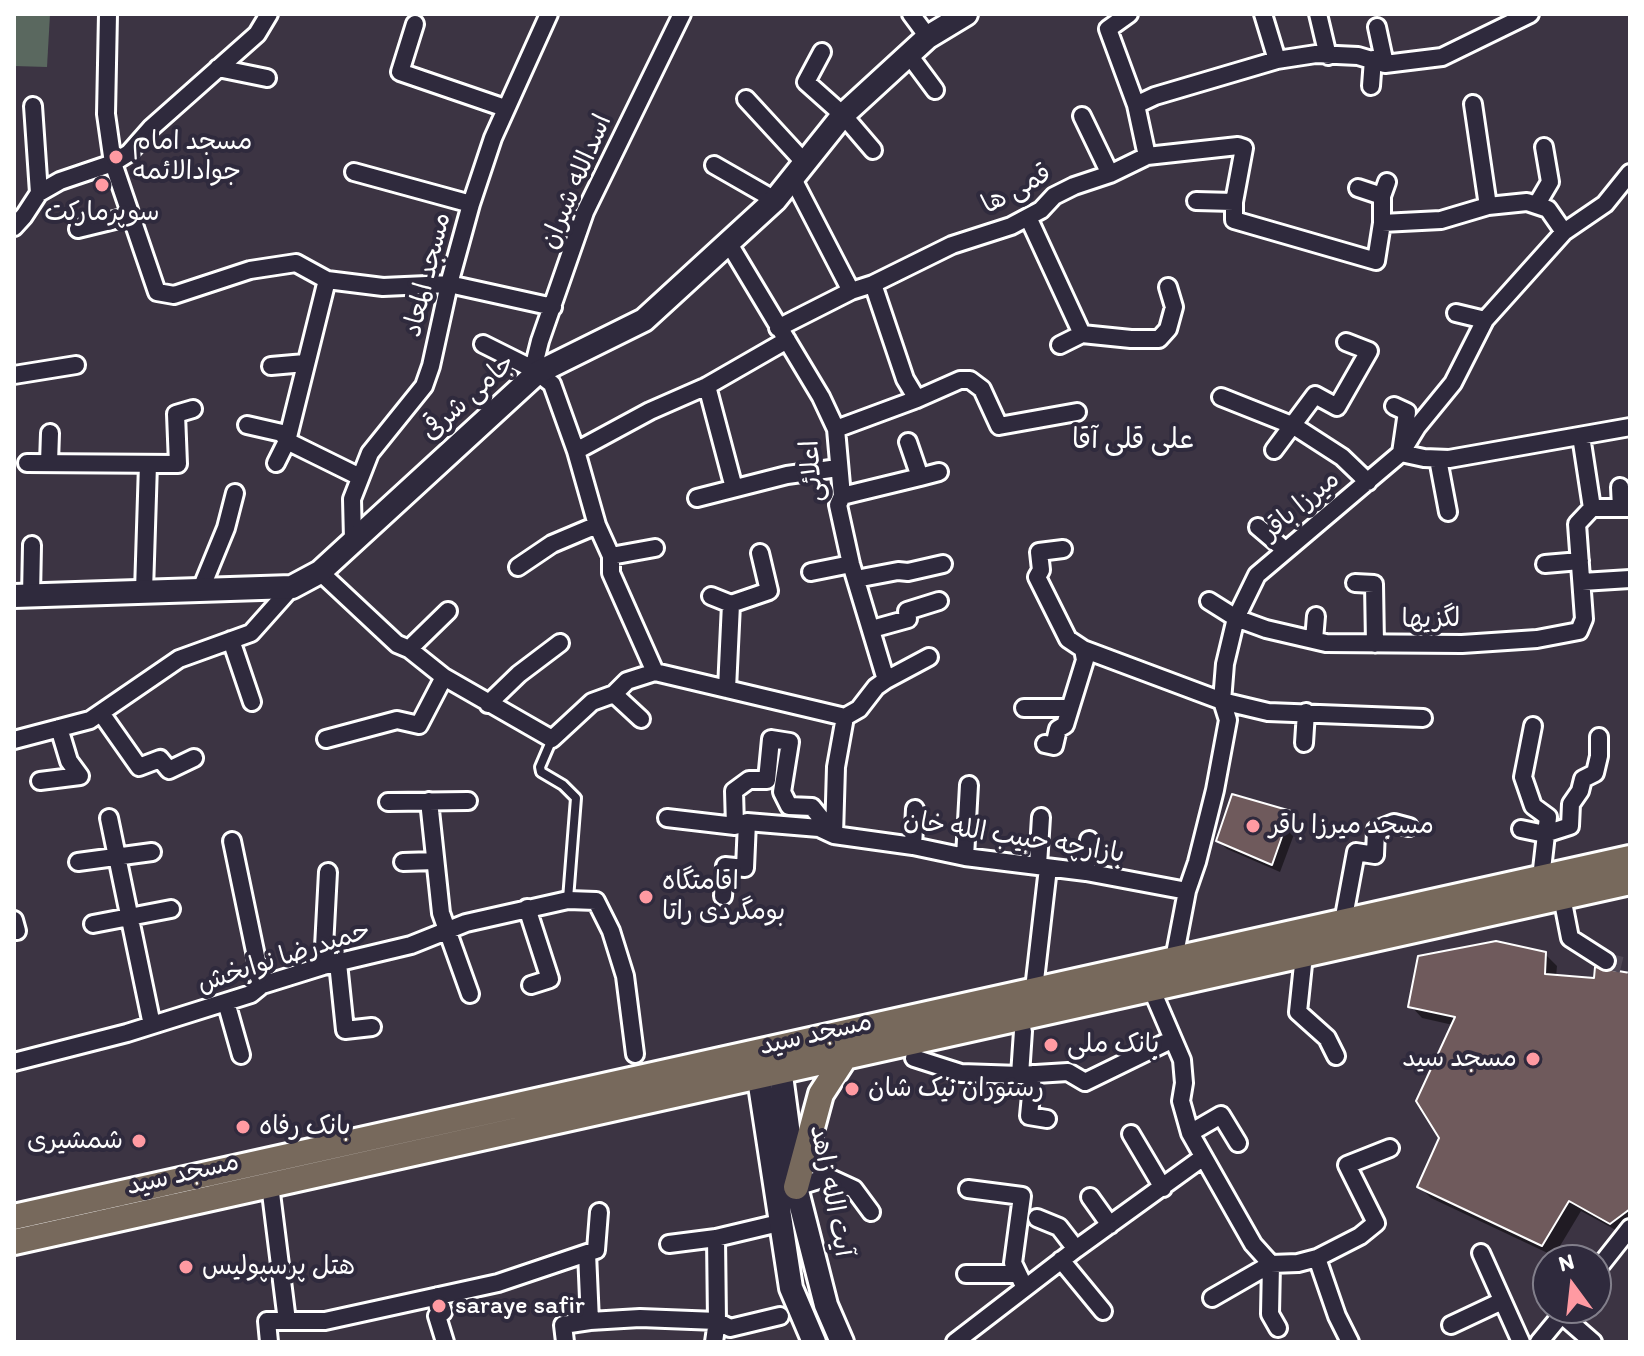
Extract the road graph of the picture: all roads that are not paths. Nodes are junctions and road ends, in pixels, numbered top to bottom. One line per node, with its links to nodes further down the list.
1 (108, 14): 33 (street)
2 (269, 14): 19 (street)
3 (549, 14): 27 (street, مسجد المعاد)
4 (682, 14): 59 (street, اسدالله شیران)
5 (911, 14): 13 (street)
6 (966, 14): 13 (street, جامی شرقی)
7 (1129, 14): 25 (street)
8 (1263, 14): 17 (street)
9 (1318, 14): 16 (street)
10 (1530, 14): 18 (street)
11 (415, 24): 27 (street)
12 (1377, 27): 18 (street)
13 (928, 37): 15 (street, جامی شرقی)
14 (822, 52): 28 (street)
15 (909, 55): 22 (street); 28 (street, جامی شرقی)
16 (1328, 56): 17 (street); 18 (street)
17 (1277, 60): 25 (street)
18 (1379, 61): 21 (street)
19 (218, 68): 20 (street); 33 (street)
20 (267, 78)
21 (1371, 86)
22 (935, 90)
23 (746, 99): 35 (street)
24 (1473, 104): 46 (street)
25 (1136, 105): 32 (street)
26 (33, 106): 40 (street)
27 (505, 108): 44 (street, مسجد المعاد)
28 (843, 115): 31 (street); 35 (street, جامی شرقی)
29 (1082, 116): 38 (street)
30 (1544, 147): 45 (street)
31 (873, 150)
32 (1147, 156): 38 (street, قمی ها); 43 (street, قمی ها)
33 (113, 163): 40 (street); 47 (street)
34 (714, 165): 41 (street)
35 (798, 170): 41 (street, جامی شرقی); 58 (street)
36 (354, 172): 44 (street)
37 (1630, 173): 52 (street, میرزا باقر)
38 (1110, 174): 48 (street, قمی ها)
39 (1358, 188): 49 (street)
40 (39, 193): 50 (street)
41 (775, 200): 53 (street, جامی شرقی)
42 (1196, 201): 43 (street)
43 (1234, 202): 49 (street)
44 (471, 204): 55 (street, مسجد المعاد)
45 (1537, 204): 46 (street); 52 (street)
46 (1488, 206): 49 (street)
47 (131, 216): 51 (street); 54 (street)
48 (1028, 217): 56 (street, قمی ها); 63 (street)
49 (1382, 223)
50 (14, 227)
51 (78, 229)
52 (1564, 232): 61 (street, میرزا باقر)
53 (728, 242): 62 (street, اعلائی); 70 (street, جامی شرقی)
54 (327, 280): 55 (street); 67 (street)
55 (449, 284): 59 (street); 96 (street, مسجد المعاد)
56 (873, 284): 58 (street, قمی ها); 74 (street)
57 (1168, 287): 63 (street)
58 (851, 291): 62 (street, قمی ها)
59 (553, 307): 70 (street, اسدالله شیران)
60 (1456, 313): 61 (street)
61 (1485, 320): 88 (street, میرزا باقر)
62 (782, 334): 72 (street, قمی ها); 81 (street, اعلائی)
63 (1082, 334): 66 (street)
64 (1346, 342): 79 (street)
65 (483, 344): 70 (street)
66 (1060, 345)
67 (305, 363): 69 (street); 84 (street)
68 (76, 365): 71 (street)
69 (271, 366)
70 (535, 371): 87 (street); 109 (street, جامی شرقی)
71 (14, 375)
72 (707, 386): 87 (street, قمی ها); 100 (street)
73 (1221, 397): 79 (street)
74 (917, 399): 77 (street); 81 (street)
75 (1394, 406): 88 (street)
76 (193, 409): 93 (street)
77 (1077, 412)
78 (247, 425): 84 (street)
79 (1294, 426): 86 (street); 98 (street)
80 (1630, 427): 83 (street)
81 (836, 429): 94 (street, اعلائی)
82 (50, 433): 91 (street)
83 (1581, 436): 89 (street); 104 (street)
84 (287, 441): 92 (street); 96 (street)
85 (908, 442): 97 (street)
86 (1274, 450)
87 (576, 451): 107 (street)
88 (1401, 453): 89 (street); 98 (street, میرزا باقر)
89 (1438, 459): 106 (street)
90 (27, 463): 91 (street)
91 (49, 463): 93 (street)
92 (276, 463)
93 (148, 464): 128 (street)
94 (838, 468): 100 (street); 102 (street, اعلائی)
95 (939, 472): 97 (street)
96 (360, 477): 109 (street, مسجد المعاد)
97 (920, 477): 102 (street)
98 (1368, 482): 113 (street, میرزا باقر)
99 (1620, 487): 105 (street)
100 (734, 488): 103 (street)
101 (235, 493): 127 (street)
102 (842, 496): 122 (street, اعلائی)
103 (697, 498)
104 (1592, 508): 105 (street); 116 (street, لگزیها)
105 (1626, 508)
106 (1448, 512)
107 (597, 525): 115 (street); 119 (street)
108 (1258, 527): 113 (street)
109 (353, 539): 120 (street, جامی شرقی)
110 (32, 545): 129 (street)
111 (655, 548): 115 (street)
112 (1063, 549): 143 (street)
113 (1285, 550): 136 (street, میرزا باقر)
114 (760, 553): 133 (street)
115 (611, 556): 145 (street)
116 (1580, 561): 118 (street); 124 (street, لگزیها)
117 (943, 564): 122 (street)
118 (1545, 564)
119 (518, 567)
120 (320, 572): 126 (street, جامی شرقی); 142 (street)
121 (811, 572): 122 (street)
122 (854, 572): 137 (street, اعلائی)
123 (1630, 579): 124 (street)
124 (1582, 582): 141 (street, لگزیها)
125 (1355, 583): 141 (street)
126 (292, 587): 127 (street, جامی شرقی); 138 (street)
127 (201, 589): 128 (street, جامی شرقی)
128 (144, 591): 129 (street, جامی شرقی)
129 (22, 596)
130 (711, 596): 133 (street)
131 (939, 601): 137 (street)
132 (1209, 601): 136 (street, لگزیها)
133 (731, 604): 148 (street)
134 (448, 611): 142 (street)
135 (1316, 616): 139 (street)
136 (1236, 618): 139 (street, لگزیها); 150 (street, میرزا باقر)
137 (872, 629): 147 (street, اعلائی)
138 (231, 640): 151 (street); 156 (street)
139 (1314, 640): 141 (street, لگزیها)
140 (560, 643): 152 (street)
141 (1375, 644)
142 (409, 649): 146 (street)
143 (1083, 649): 150 (street); 154 (street)
144 (929, 657): 147 (street)
145 (655, 672): 148 (street); 149 (street)
146 (444, 677): 152 (street); 163 (street)
147 (886, 680): 157 (street)
148 (727, 689): 157 (street)
149 (614, 694): 159 (street); 164 (street)
150 (1222, 701): 155 (street); 198 (street, میرزا باقر)
151 (252, 702)
152 (488, 704): 164 (street)
153 (1024, 708): 154 (street)
154 (1069, 708): 167 (street)
155 (1306, 712): 158 (street); 166 (street)
156 (101, 713): 161 (street); 168 (street)
157 (852, 713): 182 (street)
158 (1423, 718)
159 (641, 719)
160 (1533, 726): 181 (street)
161 (59, 728): 165 (street); 169 (street)
162 (1599, 737): 181 (street)
163 (326, 739)
164 (552, 739): 201 (lane)
165 (14, 740)
166 (1304, 743)
167 (1045, 744)
168 (194, 758)
169 (40, 781)
170 (969, 785): 188 (street)
171 (429, 801): 172 (street); 173 (street); 190 (street)
172 (468, 801)
173 (388, 802)
174 (915, 809): 185 (street)
175 (1041, 817): 193 (street)
176 (109, 818): 187 (street)
177 (667, 818): 178 (street, بازارچه حبیب الله خان)
178 (741, 824): 182 (street, بازارچه حبیب الله خان); 182 (street); 199 (street)
179 (1409, 827): 206 (street)
180 (1521, 829): 181 (street)
181 (1545, 834): 196 (street)
182 (834, 835): 185 (street, بازارچه حبیب الله خان)
183 (1089, 840): 195 (street)
184 (232, 841): 214 (street)
185 (913, 846): 188 (street, بازارچه حبیب الله خان)
186 (152, 852): 187 (street)
187 (117, 857): 191 (street); 204 (street)
188 (965, 857): 193 (street, بازارچه حبیب الله خان)
189 (1630, 858): 196 (main road, مسجد سید)
190 (435, 861): 192 (street); 209 (street)
191 (78, 862)
192 (403, 862)
193 (1043, 866): 195 (street, بازارچه حبیب الله خان); 217 (street)
194 (328, 872): 213 (street)
195 (1086, 872): 198 (street, بازارچه حبیب الله خان)
196 (1541, 878): 206 (main road, مسجد سید)
197 (1630, 882): 200 (main road, مسجد سید)
198 (1187, 891): 211 (street, میرزا باقر)
199 (723, 896)
200 (1562, 897): 210 (main road, مسجد سید); 212 (street)
201 (568, 900): 202 (street, حمیدرضا نوابخش); 224 (street)
202 (527, 908): 209 (street, حمیدرضا نوابخش); 215 (street)
203 (171, 909): 204 (street)
204 (130, 917): 207 (street); 220 (street)
205 (14, 920): 208 (street)
206 (1343, 922): 211 (main road, مسجد سید)
207 (93, 924)
208 (14, 931)
209 (446, 931): 213 (street, حمیدرضا نوابخش); 218 (street)
210 (1304, 955): 216 (main road, مسجد سید); 226 (street)
211 (1174, 959): 217 (main road, مسجد سید)
212 (1606, 961)
213 (330, 964): 214 (street, حمیدرضا نوابخش); 221 (street)
214 (262, 985): 219 (street, حمیدرضا نوابخش)
215 (531, 985)
216 (1151, 988): 223 (street); 227 (main road, مسجد سید)
217 (1034, 989): 230 (main road, مسجد سید)
218 (470, 994)
219 (226, 1002): 220 (street, حمیدرضا نوابخش); 225 (street)
220 (152, 1025): 229 (street, حمیدرضا نوابخش)
221 (372, 1027)
222 (1023, 1031): 231 (street)
223 (1173, 1039): 231 (street); 233 (street)
224 (635, 1054)
225 (241, 1055)
226 (1336, 1056)
227 (845, 1057): 230 (main road, مسجد سید); 239 (main road)
228 (914, 1058): 231 (street)
229 (14, 1062)
230 (768, 1062): 238 (main road, مسجد سید); 239 (street, آیت الله زاهد); 245 (main road, مسجد سید); 247 (street, آیت الله زاهد)
231 (1027, 1074): 232 (street)
232 (1047, 1119)
233 (1190, 1133): 235 (street); 237 (street)
234 (1131, 1134): 240 (street)
235 (1238, 1143)
236 (1390, 1148): 257 (street)
237 (1202, 1158): 240 (street); 259 (street)
238 (270, 1185): 251 (main road, مسجد سید); 267 (street)
239 (796, 1187): 244 (street); 279 (street, آیت الله زاهد)
240 (1163, 1188): 248 (street)
241 (968, 1189): 261 (street)
242 (1090, 1197): 248 (street)
243 (599, 1212): 255 (street)
244 (871, 1212)
245 (14, 1217)
246 (1037, 1218): 253 (street)
247 (779, 1223): 250 (street); 278 (street, آیت الله زاهد)
248 (1110, 1225): 253 (street)
249 (1630, 1228): 254 (street)
250 (716, 1238): 252 (street); 269 (street)
251 (14, 1242)
252 (669, 1244)
253 (1076, 1249): 258 (street)
254 (1612, 1251)
255 (587, 1253): 262 (street); 268 (street)
256 (1481, 1253): 264 (street)
257 (1317, 1258): 259 (street); 281 (street)
258 (1061, 1260): 261 (street); 265 (street)
259 (1271, 1264): 263 (street); 273 (street)
260 (966, 1274): 261 (street)
261 (1022, 1281): 280 (street)
262 (438, 1296): 267 (street); 275 (street)
263 (1212, 1298)
264 (1502, 1301): 272 (street); 282 (street)
265 (1103, 1311)
266 (780, 1316): 269 (street)
267 (287, 1321): 274 (street)
268 (590, 1321): 269 (street); 276 (street)
269 (717, 1321): 277 (street)
270 (1554, 1324): 283 (street)
271 (1576, 1324): 284 (street)
272 (1451, 1325)
273 (1278, 1328)
274 (269, 1342)
275 (445, 1342)
276 (565, 1342)
277 (714, 1342)
278 (814, 1342)
279 (842, 1342)
280 (956, 1342)
281 (1350, 1342)
282 (1521, 1342)
283 (1539, 1342)
284 (1593, 1342)

